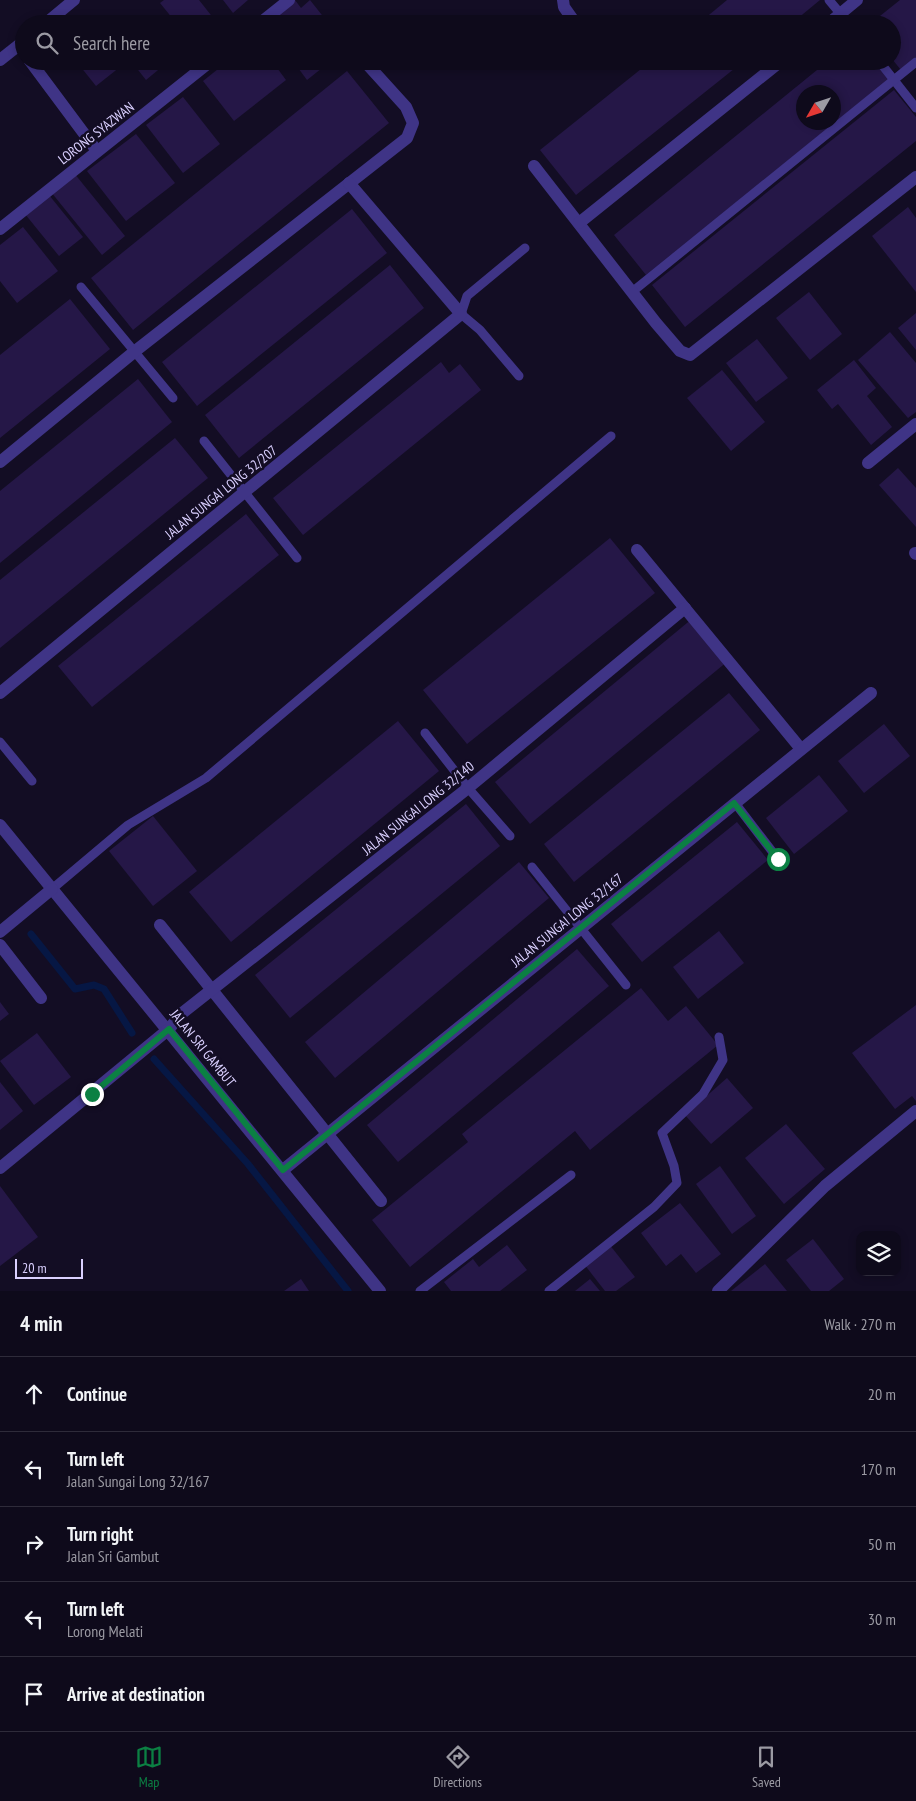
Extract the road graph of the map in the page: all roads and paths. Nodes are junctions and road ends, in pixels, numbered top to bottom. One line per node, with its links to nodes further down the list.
1 (74, 0): 7 (street)
2 (289, 0): 8 (street)
3 (563, 0): 9 (street)
4 (829, 0): 6 (lane)
5 (857, 0): 6 (street)
6 (840, 14)
7 (56, 15)
8 (270, 15)
9 (570, 15)
10 (15, 51): 11 (street)
11 (0, 60)
12 (916, 62): 18 (lane)
13 (37, 70): 20 (street)
14 (200, 70): 20 (street, LORONG SYAZWAN)
15 (373, 70): 23 (street)
16 (770, 70): 24 (street)
17 (886, 70): 18 (lane)
18 (894, 80): 19 (lane); 28 (lane)
19 (916, 108)
20 (97, 151): 25 (street, LORONG SYAZWAN)
21 (534, 166): 24 (street)
22 (916, 177): 28 (street)
23 (349, 183): 29 (street); 30 (street)
24 (580, 223): 28 (street)
25 (0, 229)
26 (525, 248): 29 (lane)
27 (81, 287): 30 (lane)
28 (632, 292)
29 (461, 314): 31 (lane); 38 (street, JALAN SUNGAI LONG 32/207)
30 (134, 352): 32 (lane); 36 (street)
31 (519, 376)
32 (173, 398)
33 (916, 424): 37 (street)
34 (611, 436): 54 (lane)
35 (204, 441): 38 (lane)
36 (0, 462)
37 (868, 463)
38 (246, 492): 40 (lane); 42 (street, JALAN SUNGAI LONG 32/207)
39 (637, 550): 41 (street)
40 (297, 558)
41 (685, 608): 46 (street); 48 (street, JALAN SUNGAI LONG 32/140)
42 (0, 693)
43 (871, 693): 46 (street, JALAN SUNGAI LONG 32/167)
44 (426, 733): 48 (lane)
45 (0, 742): 47 (lane)
46 (801, 750): 49 (street, JALAN SUNGAI LONG 32/167)
47 (32, 780)
48 (468, 788): 51 (lane); 60 (street, JALAN SUNGAI LONG 32/140)
49 (734, 803): 52 (lane); 56 (street, JALAN SUNGAI LONG 32/167)
50 (0, 825): 54 (street, JALAN SRI GAMBUT)
51 (510, 836)
52 (778, 859)
53 (532, 867): 56 (lane)
54 (52, 889): 57 (street); 62 (street, JALAN SRI GAMBUT)
55 (160, 925): 60 (street)
56 (580, 929): 59 (lane); 65 (street, JALAN SUNGAI LONG 32/167)
57 (0, 932)
58 (0, 945): 61 (street)
59 (626, 985)
60 (213, 991): 62 (street, JALAN SUNGAI LONG 32/140); 65 (street)
61 (41, 998)
62 (169, 1029): 66 (street, JALAN SUNGAI LONG 32/140); 67 (street, JALAN SRI GAMBUT)
63 (719, 1038): 72 (lane)
64 (916, 1111): 73 (street)
65 (328, 1133): 67 (street, JALAN SUNGAI LONG 32/167); 69 (street)
66 (0, 1168)
67 (283, 1170): 70 (street, JALAN SRI GAMBUT)
68 (571, 1175): 71 (lane)
69 (381, 1201)
70 (380, 1291)
71 (420, 1291)
72 (549, 1291)
73 (718, 1291)

